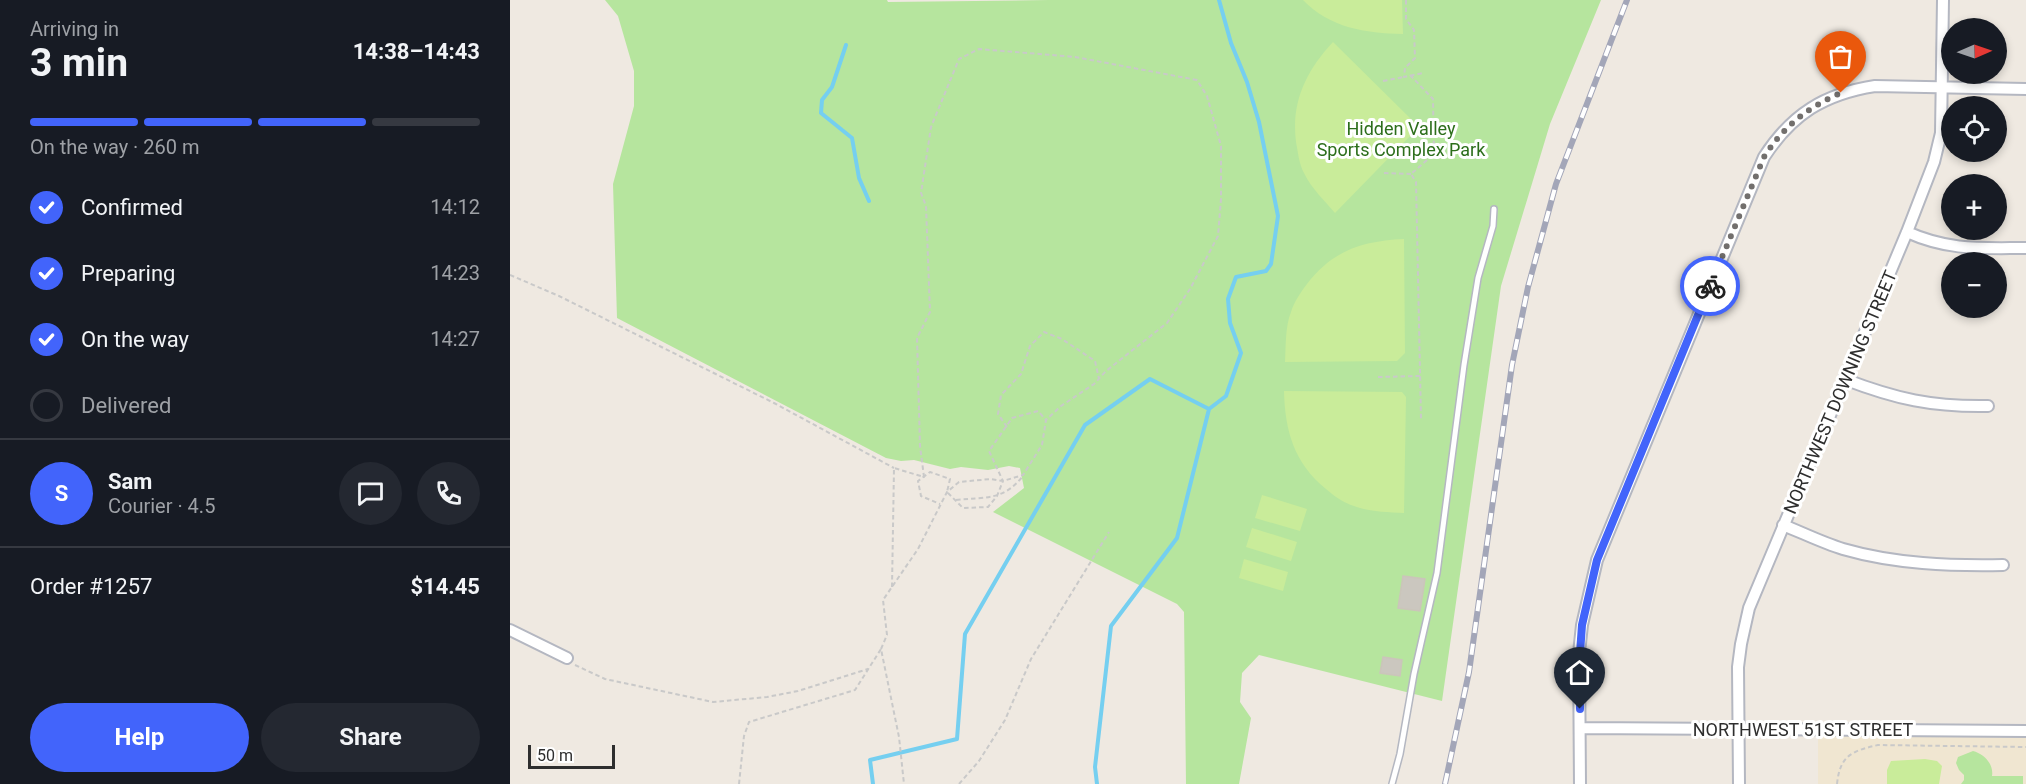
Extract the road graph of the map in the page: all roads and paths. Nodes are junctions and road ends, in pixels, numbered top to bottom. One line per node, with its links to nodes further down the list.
1 (1406, 0): 5 (path)
2 (1943, 0): 7 (street, NORTHWEST DOWNING STREET)
3 (1424, 73): 4 (path)
4 (1410, 75): 5 (path); 10 (path)
5 (1404, 77): 6 (path)
6 (1383, 81)
7 (1943, 89): 8 (street); 12 (street, NORTHWEST DOWNING STREET); 39 (street)
8 (2026, 89)
9 (1384, 173): 10 (path)
10 (1411, 174): 15 (path)
11 (1494, 208): 46 (lane)
12 (1907, 232): 13 (street); 18 (street, NORTHWEST DOWNING STREET)
13 (2026, 248)
14 (510, 274): 23 (path)
15 (1420, 376): 16 (path); 20 (path)
16 (1378, 377)
17 (1099, 379): 21 (path); 22 (path); 25 (path)
18 (1844, 379): 19 (street); 31 (street, NORTHWEST DOWNING STREET)
19 (1988, 406)
20 (1421, 419)
21 (1046, 420): 22 (path); 24 (path)
22 (1007, 428): 26 (path)
23 (894, 468): 25 (path); 34 (path)
24 (1023, 475): 26 (path); 28 (path)
25 (924, 477): 27 (path); 30 (path)
26 (1003, 481): 27 (path); 28 (path)
27 (947, 492): 29 (path); 30 (path)
28 (997, 496): 29 (path); 29 (path)
29 (956, 500)
30 (940, 504): 34 (path)
31 (1783, 525): 33 (street); 40 (street, NORTHWEST DOWNING STREET)
32 (1109, 532): 45 (path)
33 (2003, 565)
34 (892, 587): 36 (path)
35 (510, 630): 37 (street)
36 (881, 649): 38 (path); 44 (path)
37 (567, 657): 38 (path)
38 (868, 669): 43 (path)
39 (1580, 728): 40 (street, NORTHWEST 51ST STREET); 47 (street)
40 (1739, 728): 41 (street, NORTHWEST 51ST STREET); 48 (street, NORTHWEST DOWNING STREET)
41 (2026, 731)
42 (2026, 747): 49 (path)
43 (739, 784)
44 (904, 784)
45 (959, 784)
46 (1392, 784)
47 (1580, 784)
48 (1739, 784)
49 (1837, 784)

